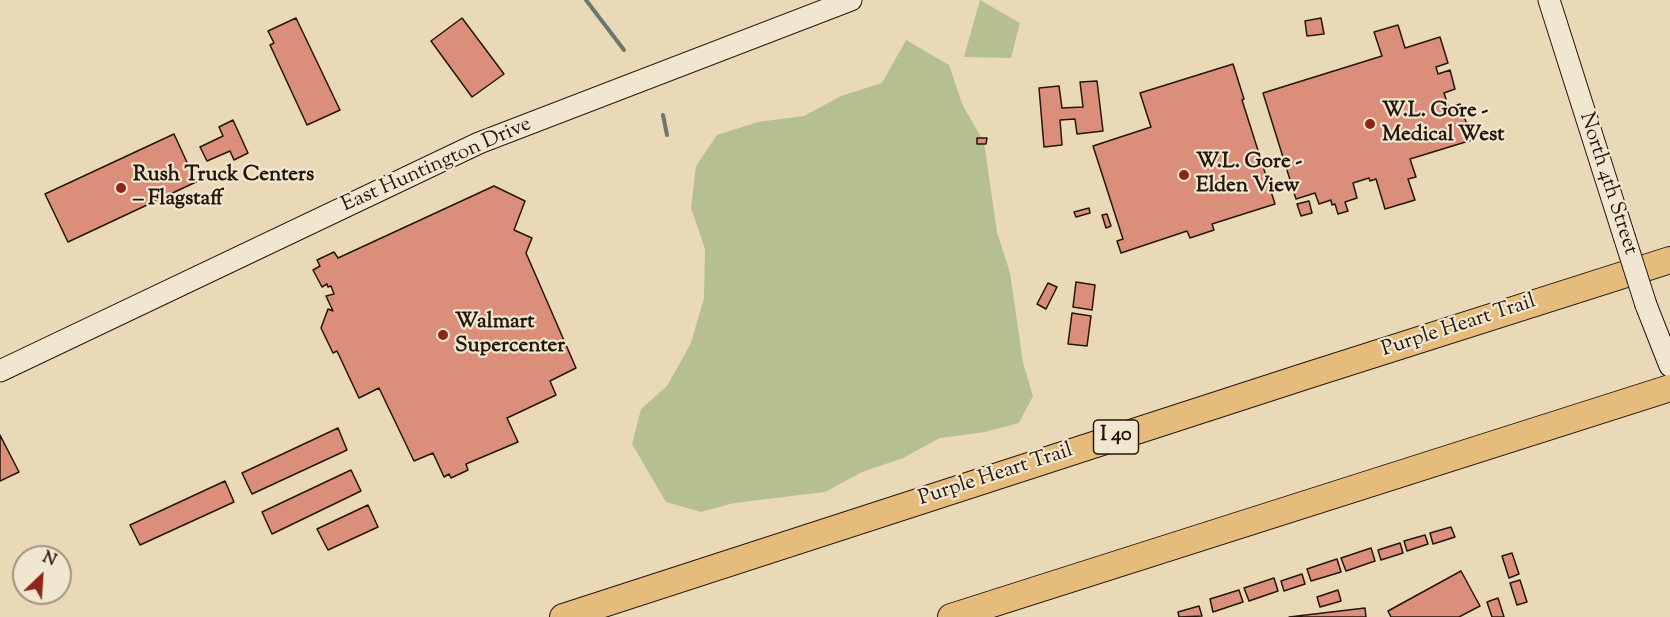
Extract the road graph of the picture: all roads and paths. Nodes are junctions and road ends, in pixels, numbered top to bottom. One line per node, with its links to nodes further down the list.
1 (851, 0): 5 (street, East Huntington Drive)
2 (1549, 0): 4 (street, North 4th Street, bridge)
3 (1670, 260): 7 (highway, Purple Heart Trail / I 40)
4 (1667, 359)
5 (0, 371)
6 (1670, 388): 8 (highway)
7 (562, 617)
8 (951, 617)

